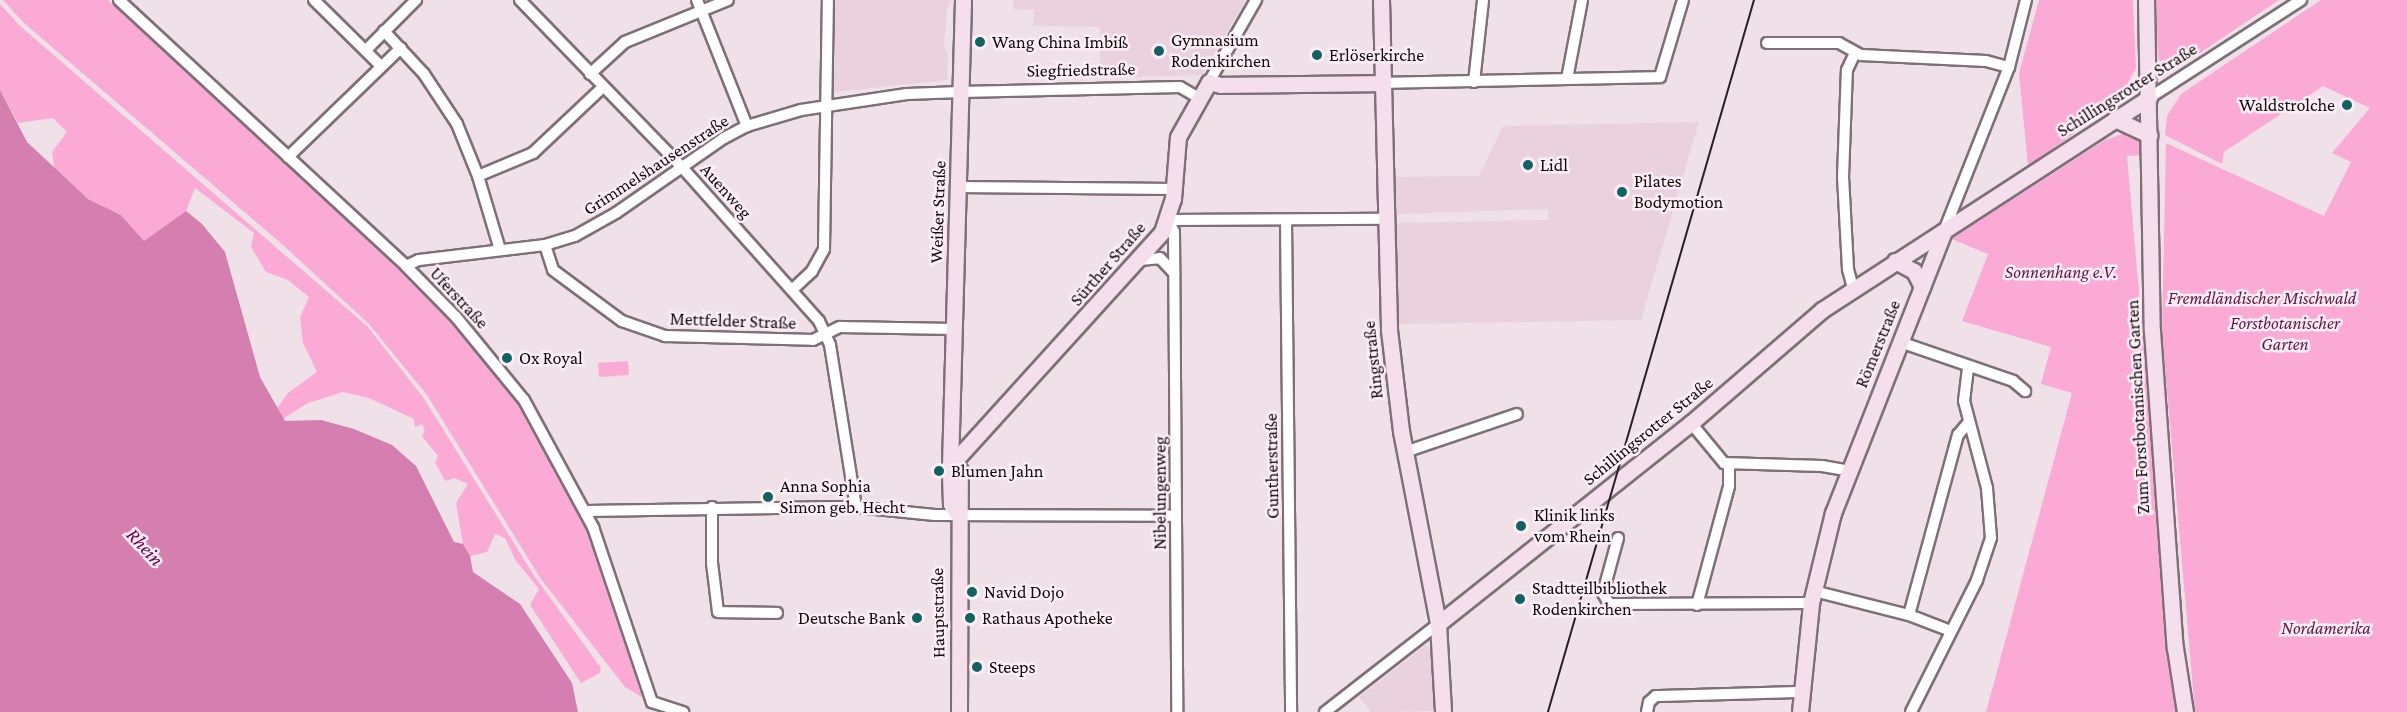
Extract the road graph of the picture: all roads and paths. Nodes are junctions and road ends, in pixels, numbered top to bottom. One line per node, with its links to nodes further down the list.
1 (119, 0): 37 (street, Uferstraße)
2 (314, 0): 19 (street)
3 (416, 0): 17 (street)
4 (520, 0): 24 (street, Auenweg)
5 (728, 0): 16 (street)
6 (828, 0): 33 (street)
7 (963, 0): 30 (street, Weißer Straße)
8 (1256, 0): 26 (street, Sürther Straße)
9 (1381, 0): 28 (street, Ringstraße)
10 (1483, 0): 27 (street)
11 (1582, 0): 25 (street)
12 (1683, 0): 25 (street)
13 (2026, 0): 23 (street, Römerstraße)
14 (2146, 0): 32 (street, Zum Forstbotanischen Garten)
15 (2301, 0): 32 (street, Schillingsrotter Straße)
16 (700, 5): 24 (street); 35 (street)
17 (384, 31): 18 (street); 19 (street)
18 (400, 48): 22 (street); 39 (street)
19 (366, 50): 22 (street)
20 (1855, 54): 21 (street); 23 (street); 55 (street)
21 (1779, 57)
22 (381, 66): 37 (street)
23 (2009, 67): 42 (street, Römerstraße)
24 (590, 74): 29 (street, Auenweg)
25 (1567, 79): 27 (street)
26 (1209, 82): 28 (street); 31 (street, Sürther Straße)
27 (1474, 82): 28 (street)
28 (1383, 83): 44 (street, Ringstraße)
29 (603, 87): 38 (street, Auenweg); 39 (street)
30 (961, 92): 31 (street, Siegfriedstraße); 33 (street, Grimmelshausenstraße); 40 (street, Weißer Straße)
31 (1199, 98): 41 (street, Sürther Straße)
32 (2149, 98): 34 (street, Schillingsrotter Straße); 36 (street, Zum Forstbotanischen Garten)
33 (825, 105): 35 (street, Grimmelshausenstraße); 56 (street)
34 (2115, 119): 36 (street); 43 (street, Schillingsrotter Straße)
35 (747, 126): 38 (street, Grimmelshausenstraße)
36 (2149, 135): 94 (street, Zum Forstbotanischen Garten)
37 (288, 157): 52 (street, Uferstraße)
38 (680, 165): 48 (street, Grimmelshausenstraße); 56 (street, Auenweg)
39 (478, 176): 49 (street)
40 (958, 187): 41 (street); 57 (street, Weißer Straße)
41 (1174, 189): 45 (street, Sürther Straße)
42 (1958, 197): 43 (street); 47 (street, Römerstraße)
43 (1974, 212): 47 (street, Schillingsrotter Straße)
44 (1385, 219): 46 (street); 67 (street, Ringstraße)
45 (1168, 220): 46 (street); 50 (street, Sürther Straße); 53 (street, Nibelungenweg)
46 (1286, 221): 88 (street, Guntherstraße)
47 (1944, 231): 51 (street, Schillingsrotter Straße); 54 (street, Römerstraße)
48 (545, 245): 49 (street, Grimmelshausenstraße); 58 (street, Mettfelder Straße)
49 (500, 250): 52 (street, Grimmelshausenstraße)
50 (1139, 260): 53 (street); 66 (street, Sürther Straße)
51 (1895, 261): 54 (street); 55 (street, Schillingsrotter Straße)
52 (406, 266): 74 (street, Uferstraße)
53 (1174, 273): 76 (street, Nibelungenweg)
54 (1922, 287): 59 (street, Römerstraße)
55 (1853, 288): 64 (street, Schillingsrotter Straße)
56 (793, 289): 58 (street, Auenweg)
57 (954, 329): 58 (street, Mettfelder Straße); 65 (street, Weißer Straße)
58 (826, 333): 73 (street)
59 (1900, 342): 60 (street); 70 (street, Römerstraße)
60 (1968, 366): 61 (street); 63 (street)
61 (2025, 391)
62 (1517, 414): 67 (street)
63 (1969, 422): 81 (street); 83 (street)
64 (1691, 423): 69 (street); 82 (street, Schillingsrotter Straße)
65 (952, 425): 66 (street); 68 (street, Weißer Straße)
66 (974, 440): 68 (street, Sürther Straße); 71 (street, Hauptstraße)
67 (1405, 452): 82 (street, Ringstraße)
68 (954, 460): 71 (street, Hauptstraße); 75 (street, Hauptstraße)
69 (1729, 465): 70 (street); 79 (street)
70 (1849, 471): 78 (street, Römerstraße)
71 (960, 478): 75 (street, Hauptstraße)
72 (712, 507): 73 (street); 74 (street); 80 (street)
73 (856, 507): 75 (street)
74 (586, 511): 85 (street, Uferstraße)
75 (957, 513): 76 (street); 86 (street, Hauptstraße)
76 (1176, 516): 87 (street, Nibelungenweg)
77 (1618, 538): 79 (street)
78 (1812, 597): 79 (street); 81 (street); 84 (street, Römerstraße)
79 (1697, 605)
80 (777, 613)
81 (1909, 615): 83 (street)
82 (1438, 624): 89 (street, Schillingsrotter Straße); 90 (street, Ringstraße)
83 (1951, 631): 93 (street)
84 (1801, 692): 91 (street); 92 (street, Römerstraße)
85 (683, 712)
86 (959, 712)
87 (1177, 712)
88 (1291, 712)
89 (1325, 712)
90 (1443, 712)
91 (1647, 712)
92 (1800, 712)
93 (1911, 712)
94 (2185, 712)

